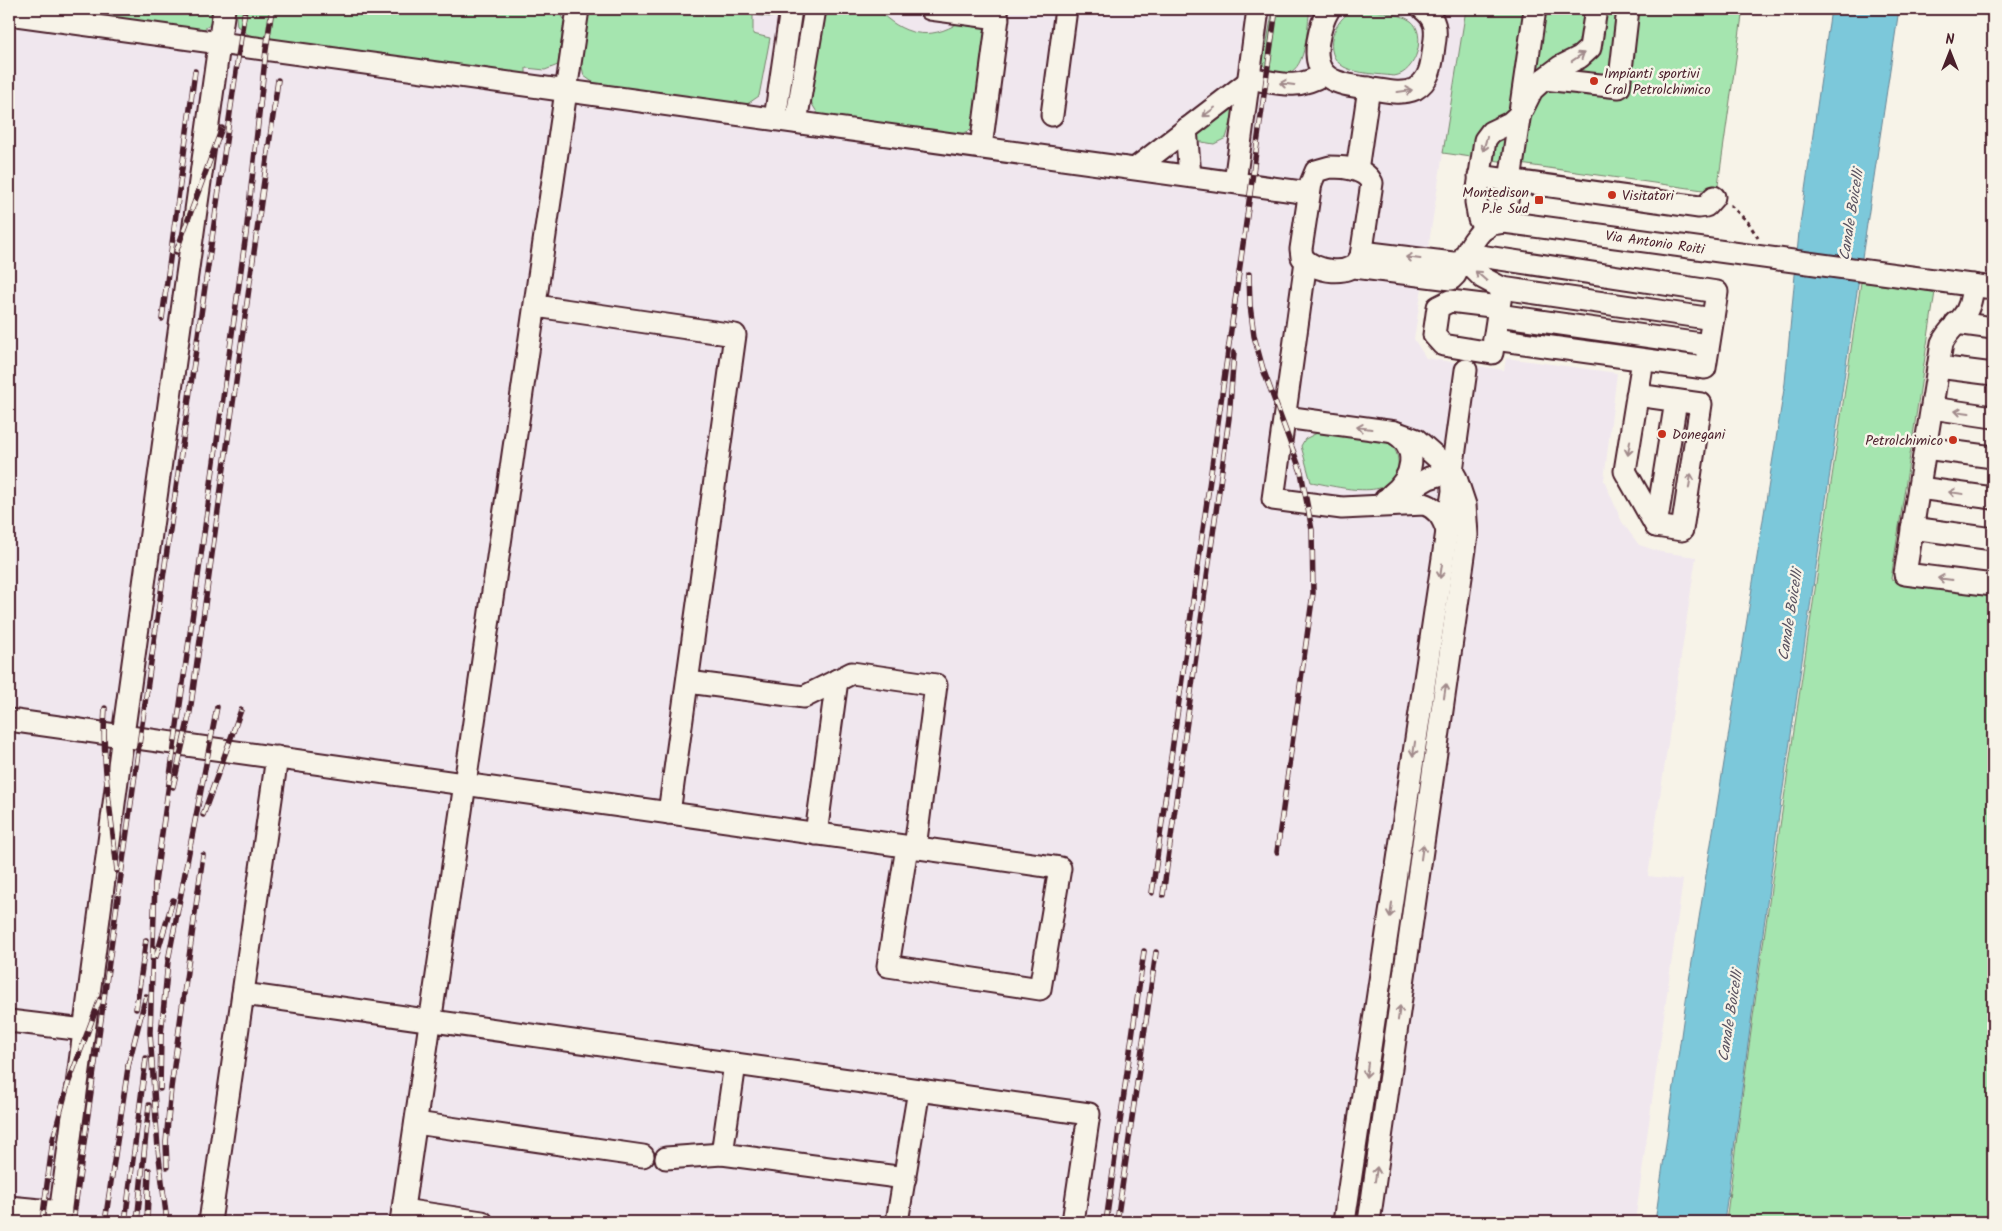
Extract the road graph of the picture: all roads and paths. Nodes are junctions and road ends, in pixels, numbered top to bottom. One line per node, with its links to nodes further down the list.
1 (224, 9): 14 (street)
2 (578, 9): 19 (street)
3 (792, 9): 22 (street)
4 (816, 9): 23 (street)
5 (930, 9): 25 (street)
6 (1066, 9): 21 (street)
7 (1258, 9): 17 (street)
8 (1329, 9): 15 (street)
9 (1536, 9): 20 (street)
10 (1596, 9): 16 (street, one-way to 10)
11 (1628, 9): 16 (street)
12 (9, 14): 14 (street)
13 (1433, 14): 18 (street, one-way to 13)
14 (220, 44): 19 (street); 69 (street)
15 (1324, 74): 17 (street, one-way to 17); 18 (street)
16 (1544, 79): 20 (street)
17 (1248, 80): 24 (street, one-way to 24); 31 (street)
18 (1369, 88): 27 (street)
19 (567, 92): 22 (street); 41 (street)
20 (1520, 114): 29 (street, one-way to 29); 30 (street)
21 (1052, 115)
22 (775, 119): 23 (street)
23 (796, 122): 25 (street)
24 (1186, 129): 26 (street); 28 (street)
25 (981, 146): 26 (street)
26 (1136, 168): 28 (street)
27 (1357, 170): 32 (street); 36 (street)
28 (1190, 176): 31 (street)
29 (1479, 176): 30 (street); 34 (street)
30 (1510, 181): 33 (street); 34 (street)
31 (1235, 182): 32 (street)
32 (1309, 193): 37 (street)
33 (1714, 197): 35 (path)
34 (1503, 225): 35 (street, Via Antonio Roiti); 38 (street)
35 (1781, 258): 39 (street, Via Antonio Roiti)
36 (1358, 259): 37 (street); 38 (street)
37 (1306, 261): 54 (street)
38 (1461, 264): 40 (street, one-way to 38); 42 (street)
39 (1983, 286): 43 (street)
40 (1500, 304): 42 (street); 45 (street); 45 (street); 46 (street)
41 (536, 306): 67 (street); 71 (street)
42 (1713, 319): 46 (street)
43 (1956, 323): 44 (street); 48 (street)
44 (1993, 328)
45 (1494, 339): 47 (street)
46 (1708, 345): 47 (street)
47 (1643, 360): 51 (street)
48 (1938, 367): 50 (street); 52 (street)
49 (1466, 370): 58 (street)
50 (1993, 374)
51 (1637, 397): 51 (street, one-way to 51)
52 (1932, 408): 53 (street, one-way to 52); 56 (street)
53 (1993, 416)
54 (1285, 417): 55 (street, one-way to 54); 61 (street)
55 (1390, 431): 58 (street); 61 (street)
56 (1925, 448): 57 (street); 59 (street)
57 (1993, 457)
58 (1452, 471): 61 (street); 63 (street); 94 (street, one-way to 58)
59 (1919, 488): 60 (street, one-way to 59); 62 (street)
60 (1993, 498)
61 (1373, 504): 63 (street)
62 (1912, 528): 64 (street); 65 (street, one-way to 62)
63 (1447, 532): 93 (street, one-way to 93)
64 (1993, 539)
65 (1993, 585)
66 (837, 680): 67 (street); 73 (street); 74 (street)
67 (688, 682): 72 (street)
68 (9, 720): 69 (street)
69 (123, 735): 70 (street); 78 (street)
70 (277, 757): 71 (street); 75 (street)
71 (466, 785): 72 (street); 76 (street)
72 (669, 813): 73 (street)
73 (816, 834): 74 (street)
74 (911, 847): 74 (street)
75 (243, 994): 76 (street); 89 (street)
76 (431, 1020): 79 (street); 81 (street)
77 (9, 1021): 78 (street)
78 (84, 1030): 88 (street)
79 (736, 1064): 80 (street); 82 (street)
80 (919, 1090): 85 (street); 92 (street)
81 (416, 1123): 83 (street); 87 (street)
82 (722, 1154): 84 (street); 85 (street)
83 (643, 1156)
84 (666, 1158)
85 (905, 1178): 91 (street)
86 (9, 1207): 88 (street)
87 (402, 1216): 90 (street)
88 (60, 1217)
89 (210, 1222)
90 (482, 1222)
91 (897, 1222)
92 (1074, 1222)
93 (1344, 1222)
94 (1369, 1222)

